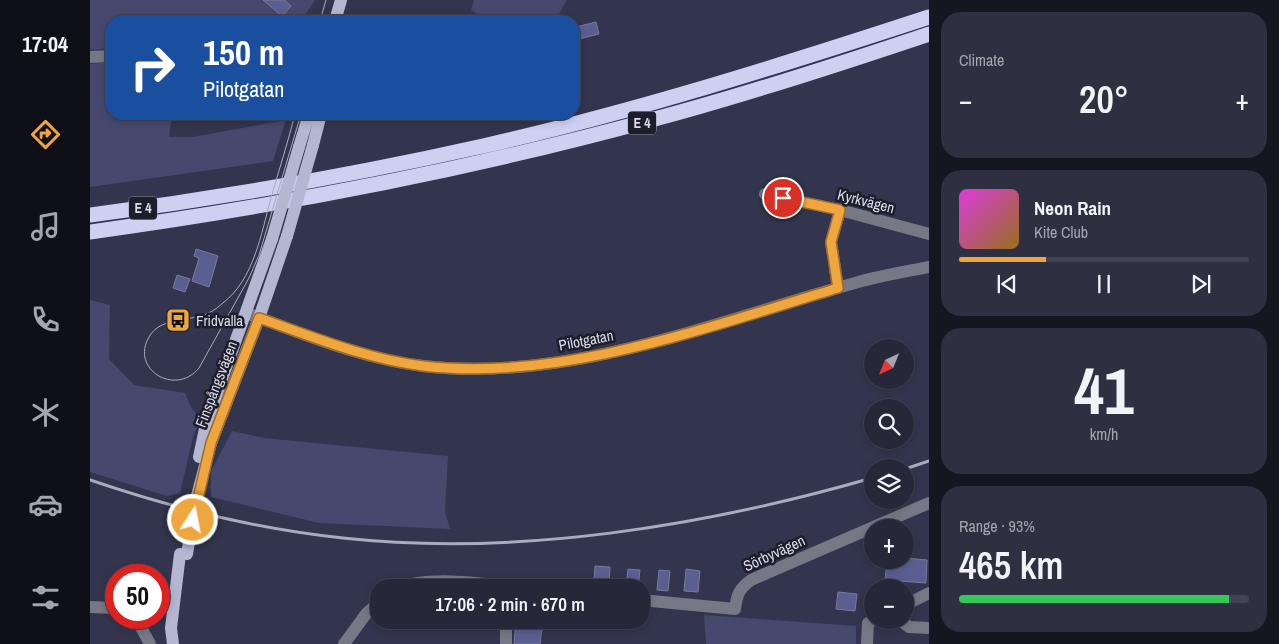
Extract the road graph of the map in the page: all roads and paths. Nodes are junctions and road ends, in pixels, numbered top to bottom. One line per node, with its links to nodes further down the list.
1 (341, 0): 3 (main road)
2 (346, 0): 4 (main road)
3 (337, 15)
4 (344, 15)
5 (929, 17): 13 (highway, E 4)
6 (929, 34): 14 (highway, E 4)
7 (105, 56): 8 (street)
8 (90, 57)
9 (307, 120): 18 (main road, Finspångsvägen, bridge)
10 (319, 120): 19 (main road, Finspångsvägen, bridge)
11 (764, 194): 12 (street, Kyrkvägen)
12 (840, 210): 15 (street, Kyrkvägen); 17 (street)
13 (90, 215)
14 (90, 232)
15 (929, 234)
16 (929, 267): 17 (street, Pilotgatan)
17 (838, 288): 19 (street, Pilotgatan)
18 (246, 314): 19 (street, Pilotgatan); 20 (main road, Finspångsvägen)
19 (259, 318): 20 (main road, Finspångsvägen)
20 (193, 497): 34 (main road, Finspångsvägen, bridge)
21 (929, 503): 24 (street, Sörbyvägen)
22 (929, 593): 23 (street)
23 (914, 600)
24 (650, 601)
25 (90, 607): 26 (street)
26 (105, 608)
27 (370, 610): 35 (street)
28 (914, 627): 29 (street)
29 (929, 628)
30 (142, 629): 33 (street)
31 (506, 629): 36 (street)
32 (868, 629): 37 (street)
33 (150, 644)
34 (175, 644)
35 (344, 644)
36 (506, 644)
37 (867, 644)

